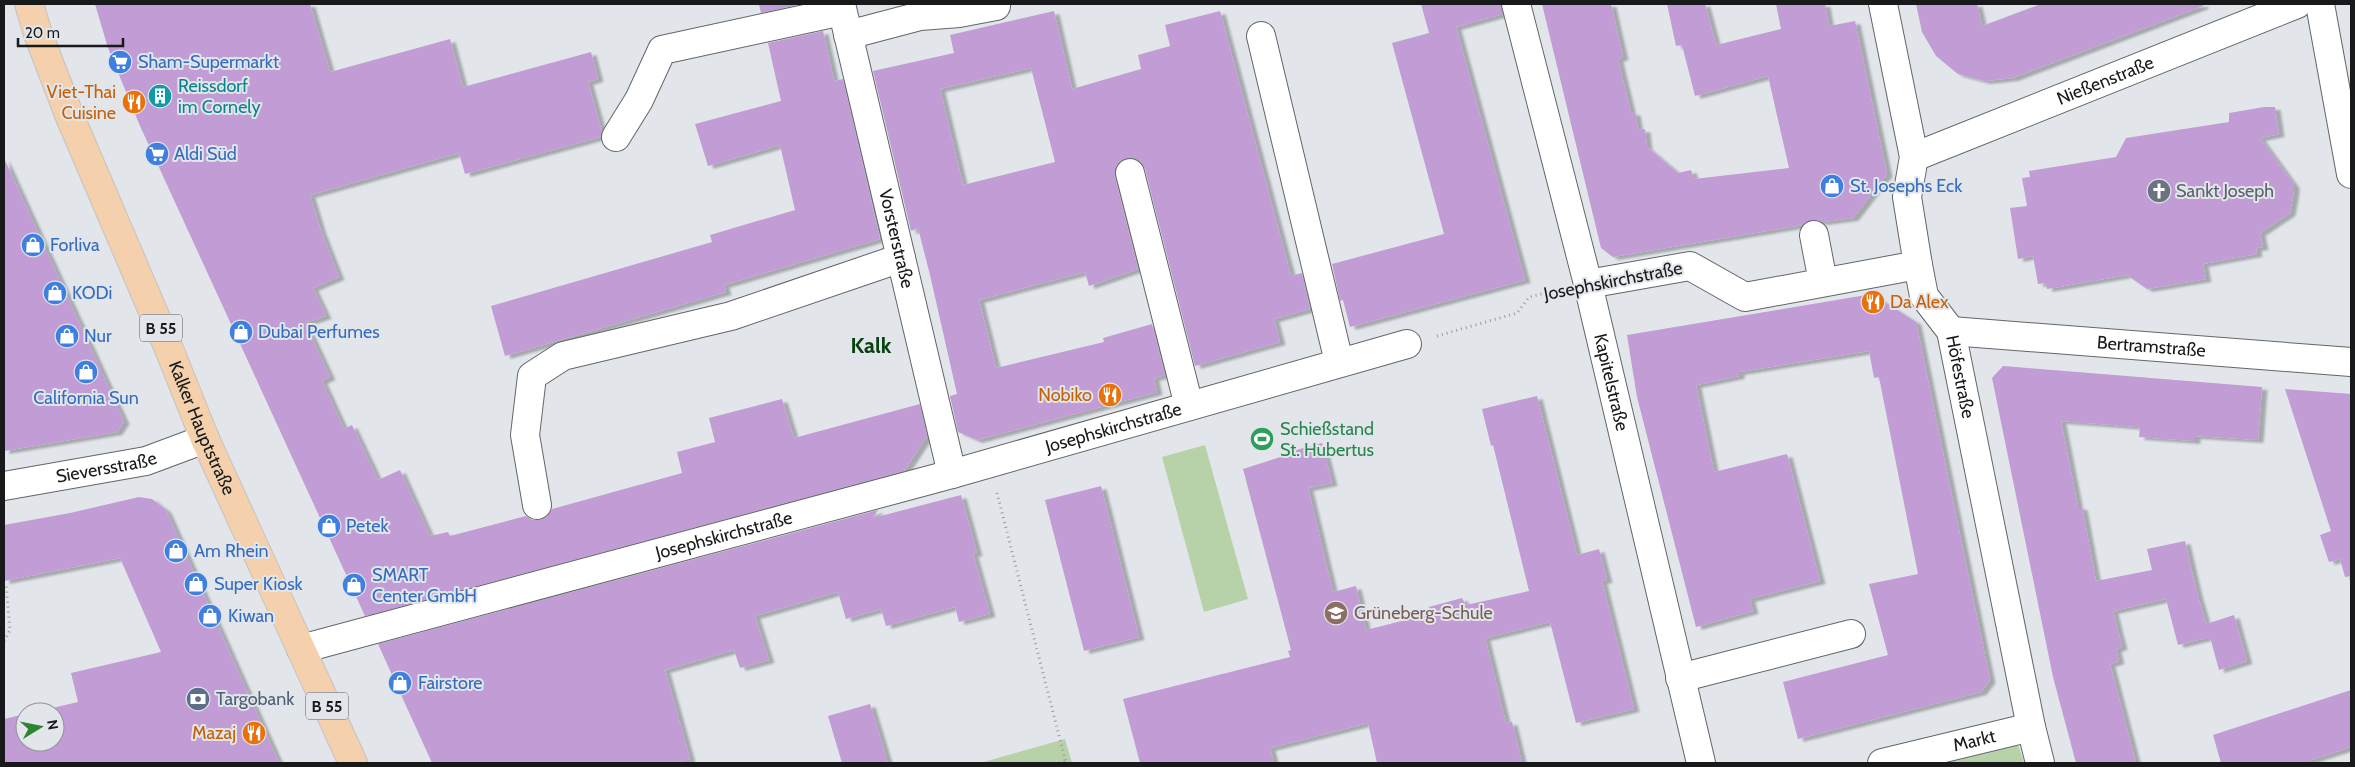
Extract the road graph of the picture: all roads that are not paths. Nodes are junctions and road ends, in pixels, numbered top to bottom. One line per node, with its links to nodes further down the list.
1 (30, 4): 23 (main road, Kalker Hauptstraße / B 55)
2 (1516, 4): 17 (street, Kapitelstraße)
3 (1883, 4): 10 (street, Höfestraße)
4 (2297, 4): 10 (street, Nießenstraße)
5 (2320, 4): 12 (street)
6 (996, 6): 7 (street)
7 (844, 17): 9 (street); 14 (street, Vorsterstraße)
8 (1261, 36): 20 (street)
9 (616, 136)
10 (1914, 157): 15 (street, Höfestraße)
11 (1130, 172): 22 (street)
12 (2351, 174)
13 (1814, 235): 16 (street)
14 (901, 258): 24 (street, Vorsterstraße); 26 (street)
15 (1918, 265): 16 (street, Josephskirchstraße); 18 (street, Höfestraße)
16 (1823, 282): 17 (street, Josephskirchstraße)
17 (1588, 284): 29 (street, Kapitelstraße)
18 (1951, 331): 21 (street, Bertramstraße); 30 (street, Höfestraße)
19 (1407, 344): 20 (street, Josephskirchstraße)
20 (1339, 362): 22 (street, Josephskirchstraße)
21 (2351, 362)
22 (1189, 406): 24 (street, Josephskirchstraße)
23 (205, 439): 25 (street, Sieversstraße); 28 (main road, Kalker Hauptstraße / B 55)
24 (952, 474): 28 (street, Josephskirchstraße)
25 (4, 486)
26 (537, 505)
27 (1851, 634): 29 (street)
28 (301, 649): 31 (main road, Kalker Hauptstraße / B 55)
29 (1680, 678): 32 (street, Kapitelstraße)
30 (2031, 727): 33 (street, Markt); 34 (street)
31 (353, 763)
32 (1701, 763)
33 (1882, 763)
34 (2040, 763)

